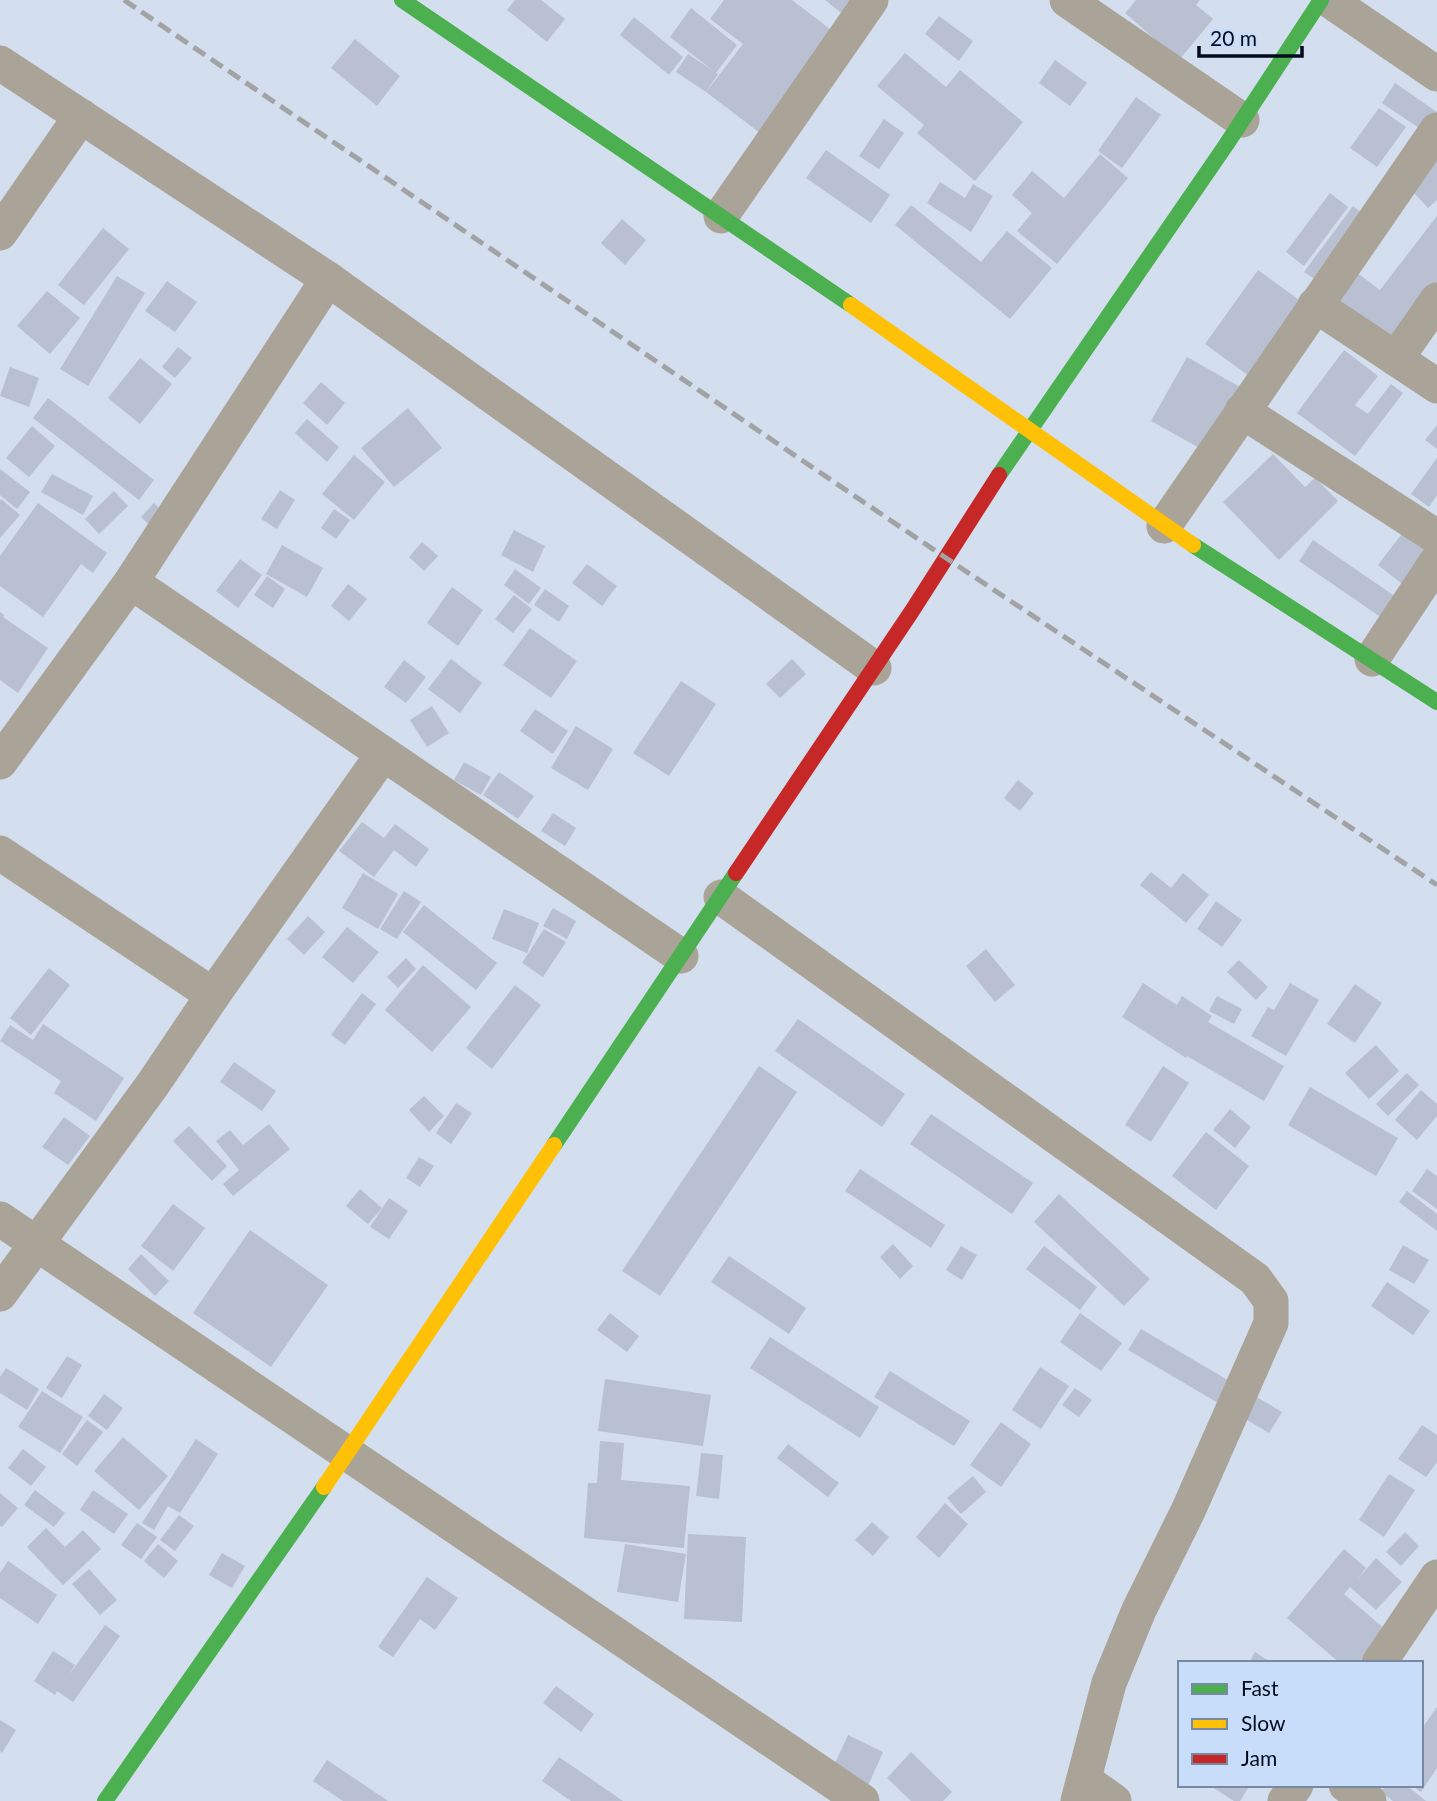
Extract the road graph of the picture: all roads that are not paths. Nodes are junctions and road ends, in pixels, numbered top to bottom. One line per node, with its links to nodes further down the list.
1 (401, 0): 11 (street)
2 (871, 0): 11 (street)
3 (1067, 0): 9 (street)
4 (1321, 0): 9 (street)
5 (1329, 0): 7 (street)
6 (0, 63): 8 (street)
7 (1437, 74)
8 (81, 116): 12 (street); 13 (street)
9 (1242, 120): 19 (street)
10 (1437, 130): 15 (street)
11 (721, 216): 19 (street)
12 (0, 233)
13 (328, 279): 23 (street); 25 (street)
14 (1437, 300): 16 (street)
15 (1315, 305): 16 (street); 18 (street)
16 (1396, 359): 17 (street)
17 (1437, 386)
18 (1242, 411): 20 (street); 21 (street)
19 (1028, 431): 20 (street); 25 (street)
20 (1164, 526): 24 (street)
21 (1437, 537)
22 (1437, 561): 24 (street)
23 (131, 582): 27 (street); 28 (street)
24 (1372, 659): 26 (street)
25 (874, 668): 30 (street)
26 (1437, 702)
27 (383, 754): 31 (street); 32 (street)
28 (0, 762)
29 (0, 853): 32 (street)
30 (721, 897): 31 (street); 40 (street)
31 (681, 956): 36 (street)
32 (213, 995): 34 (street)
33 (0, 1219): 34 (street)
34 (36, 1243): 35 (street); 36 (street)
35 (0, 1294)
36 (347, 1454): 41 (street); 42 (street)
37 (1437, 1577): 38 (street)
38 (1380, 1661)
39 (1349, 1787): 44 (street)
40 (1082, 1791): 43 (street)
41 (105, 1801)
42 (862, 1801)
43 (1114, 1801)
44 (1369, 1801)

